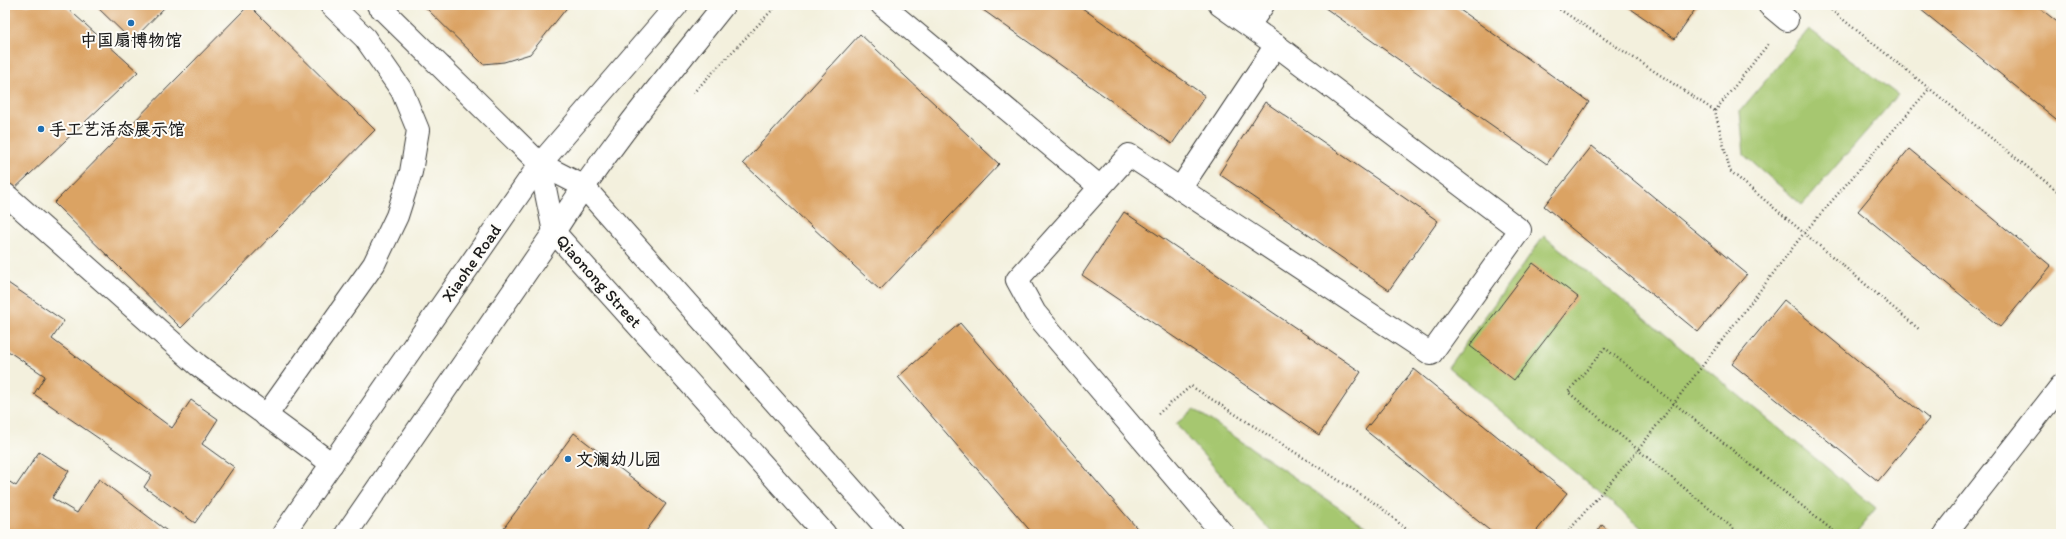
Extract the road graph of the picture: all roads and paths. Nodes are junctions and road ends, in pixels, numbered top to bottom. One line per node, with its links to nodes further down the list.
1 (332, 5): 29 (street)
2 (378, 5): 18 (street)
3 (677, 5): 18 (street, Xiaohe Road)
4 (724, 5): 19 (street)
5 (777, 5): 16 (path)
6 (882, 5): 20 (street)
7 (1220, 5): 13 (street)
8 (1263, 5): 13 (street)
9 (1553, 5): 17 (path)
10 (1769, 5): 12 (street)
11 (1826, 5): 15 (path)
12 (1787, 20): 17 (path)
13 (1249, 25): 14 (street)
14 (1276, 45): 21 (street); 21 (street)
15 (1929, 89): 23 (path); 25 (path)
16 (691, 96)
17 (1715, 111): 25 (path)
18 (540, 164): 19 (street); 24 (street, Qiaonong Street); 32 (street, Xiaohe Road)
19 (583, 186): 24 (street); 36 (street)
20 (1100, 187): 21 (street); 30 (street)
21 (1180, 189)
22 (5, 194): 29 (street)
23 (2061, 194)
24 (554, 232): 34 (street); 35 (street, Qiaonong Street)
25 (1804, 233): 26 (path); 28 (path)
26 (1920, 330)
27 (2061, 386): 42 (street)
28 (1673, 403): 31 (path); 31 (path); 41 (path)
29 (266, 416): 32 (street)
30 (1137, 432): 37 (street); 38 (path)
31 (1638, 450): 39 (path); 40 (path)
32 (332, 464): 33 (street, Xiaohe Road)
33 (283, 534)
34 (346, 534)
35 (825, 534)
36 (892, 534)
37 (1223, 534)
38 (1412, 534)
39 (1566, 534)
40 (1740, 534)
41 (1837, 534)
42 (1945, 534)

